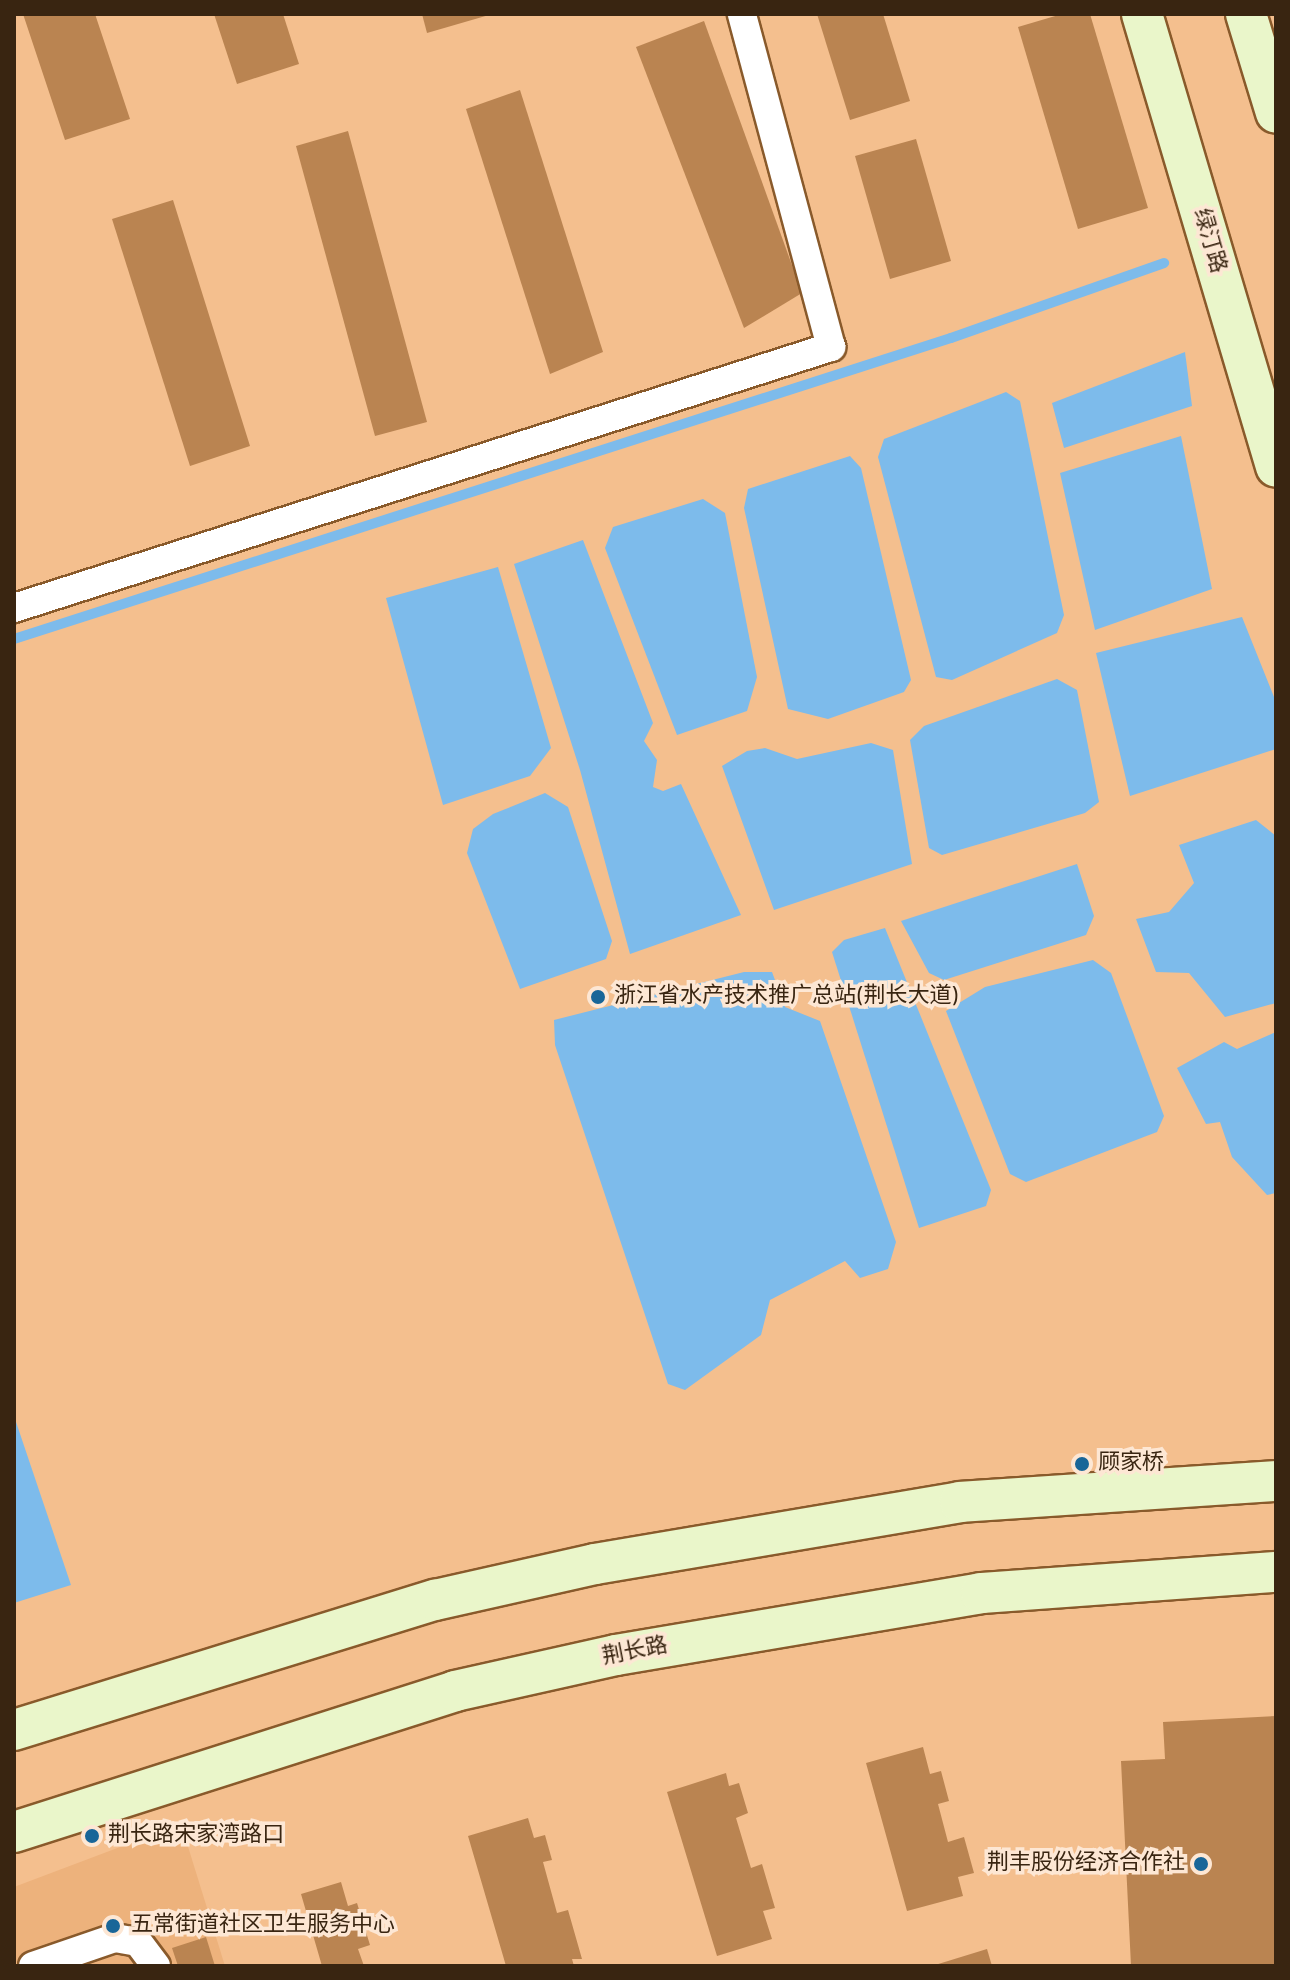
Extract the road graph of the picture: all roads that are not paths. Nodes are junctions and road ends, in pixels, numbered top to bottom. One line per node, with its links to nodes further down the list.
1 (742, 14): 6 (street)
2 (1142, 14): 5 (main road, 绿汀路)
3 (1246, 14): 4 (main road)
4 (1276, 113)
5 (1276, 467)
6 (14, 608)
7 (1276, 1481): 9 (main road)
8 (1276, 1572): 10 (main road, 荆长路)
9 (14, 1730)
10 (14, 1832)
11 (33, 1966): 12 (street)
12 (156, 1966)

